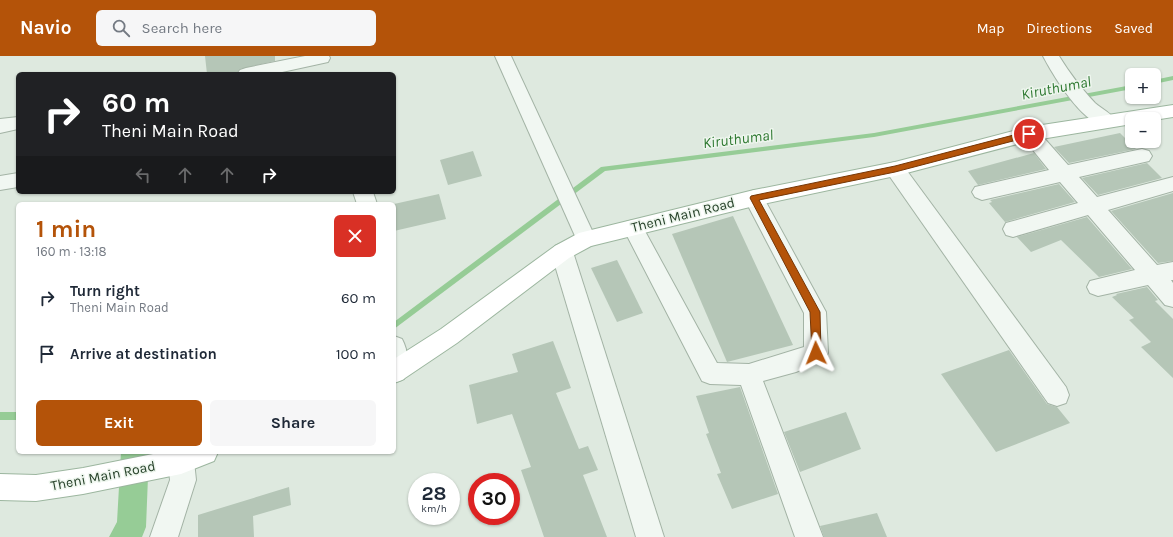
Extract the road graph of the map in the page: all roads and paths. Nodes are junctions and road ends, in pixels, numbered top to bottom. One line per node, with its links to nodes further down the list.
1 (503, 56): 21 (street)
2 (1051, 56): 6 (street)
3 (323, 63): 4 (street)
4 (260, 72)
5 (1173, 111): 6 (main road, Theni Main Road)
6 (1107, 121): 9 (main road, Theni Main Road)
7 (16, 123): 8 (street)
8 (0, 126)
9 (1029, 134): 11 (main road, Theni Main Road); 12 (street)
10 (1142, 156): 12 (street)
11 (895, 169): 17 (main road, Theni Main Road); 28 (street)
12 (1064, 174): 16 (street); 18 (street)
13 (16, 180): 14 (street)
14 (0, 183)
15 (1171, 184): 18 (street)
16 (982, 192)
17 (754, 198): 19 (main road, Theni Main Road); 27 (street)
18 (1093, 207): 20 (street); 23 (street)
19 (633, 228): 21 (main road, Theni Main Road); 27 (street)
20 (1013, 229)
21 (582, 231): 22 (main road, Theni Main Road)
22 (562, 252): 26 (main road, Theni Main Road); 33 (street)
23 (1163, 273): 24 (street); 25 (street)
24 (1098, 287)
25 (1173, 298)
26 (396, 371)
27 (749, 375): 34 (street)
28 (1057, 395)
29 (200, 454): 30 (main road, Theni Main Road)
30 (181, 461): 31 (main road, Theni Main Road); 32 (street)
31 (0, 487)
32 (164, 537)
33 (650, 537)
34 (809, 537)

